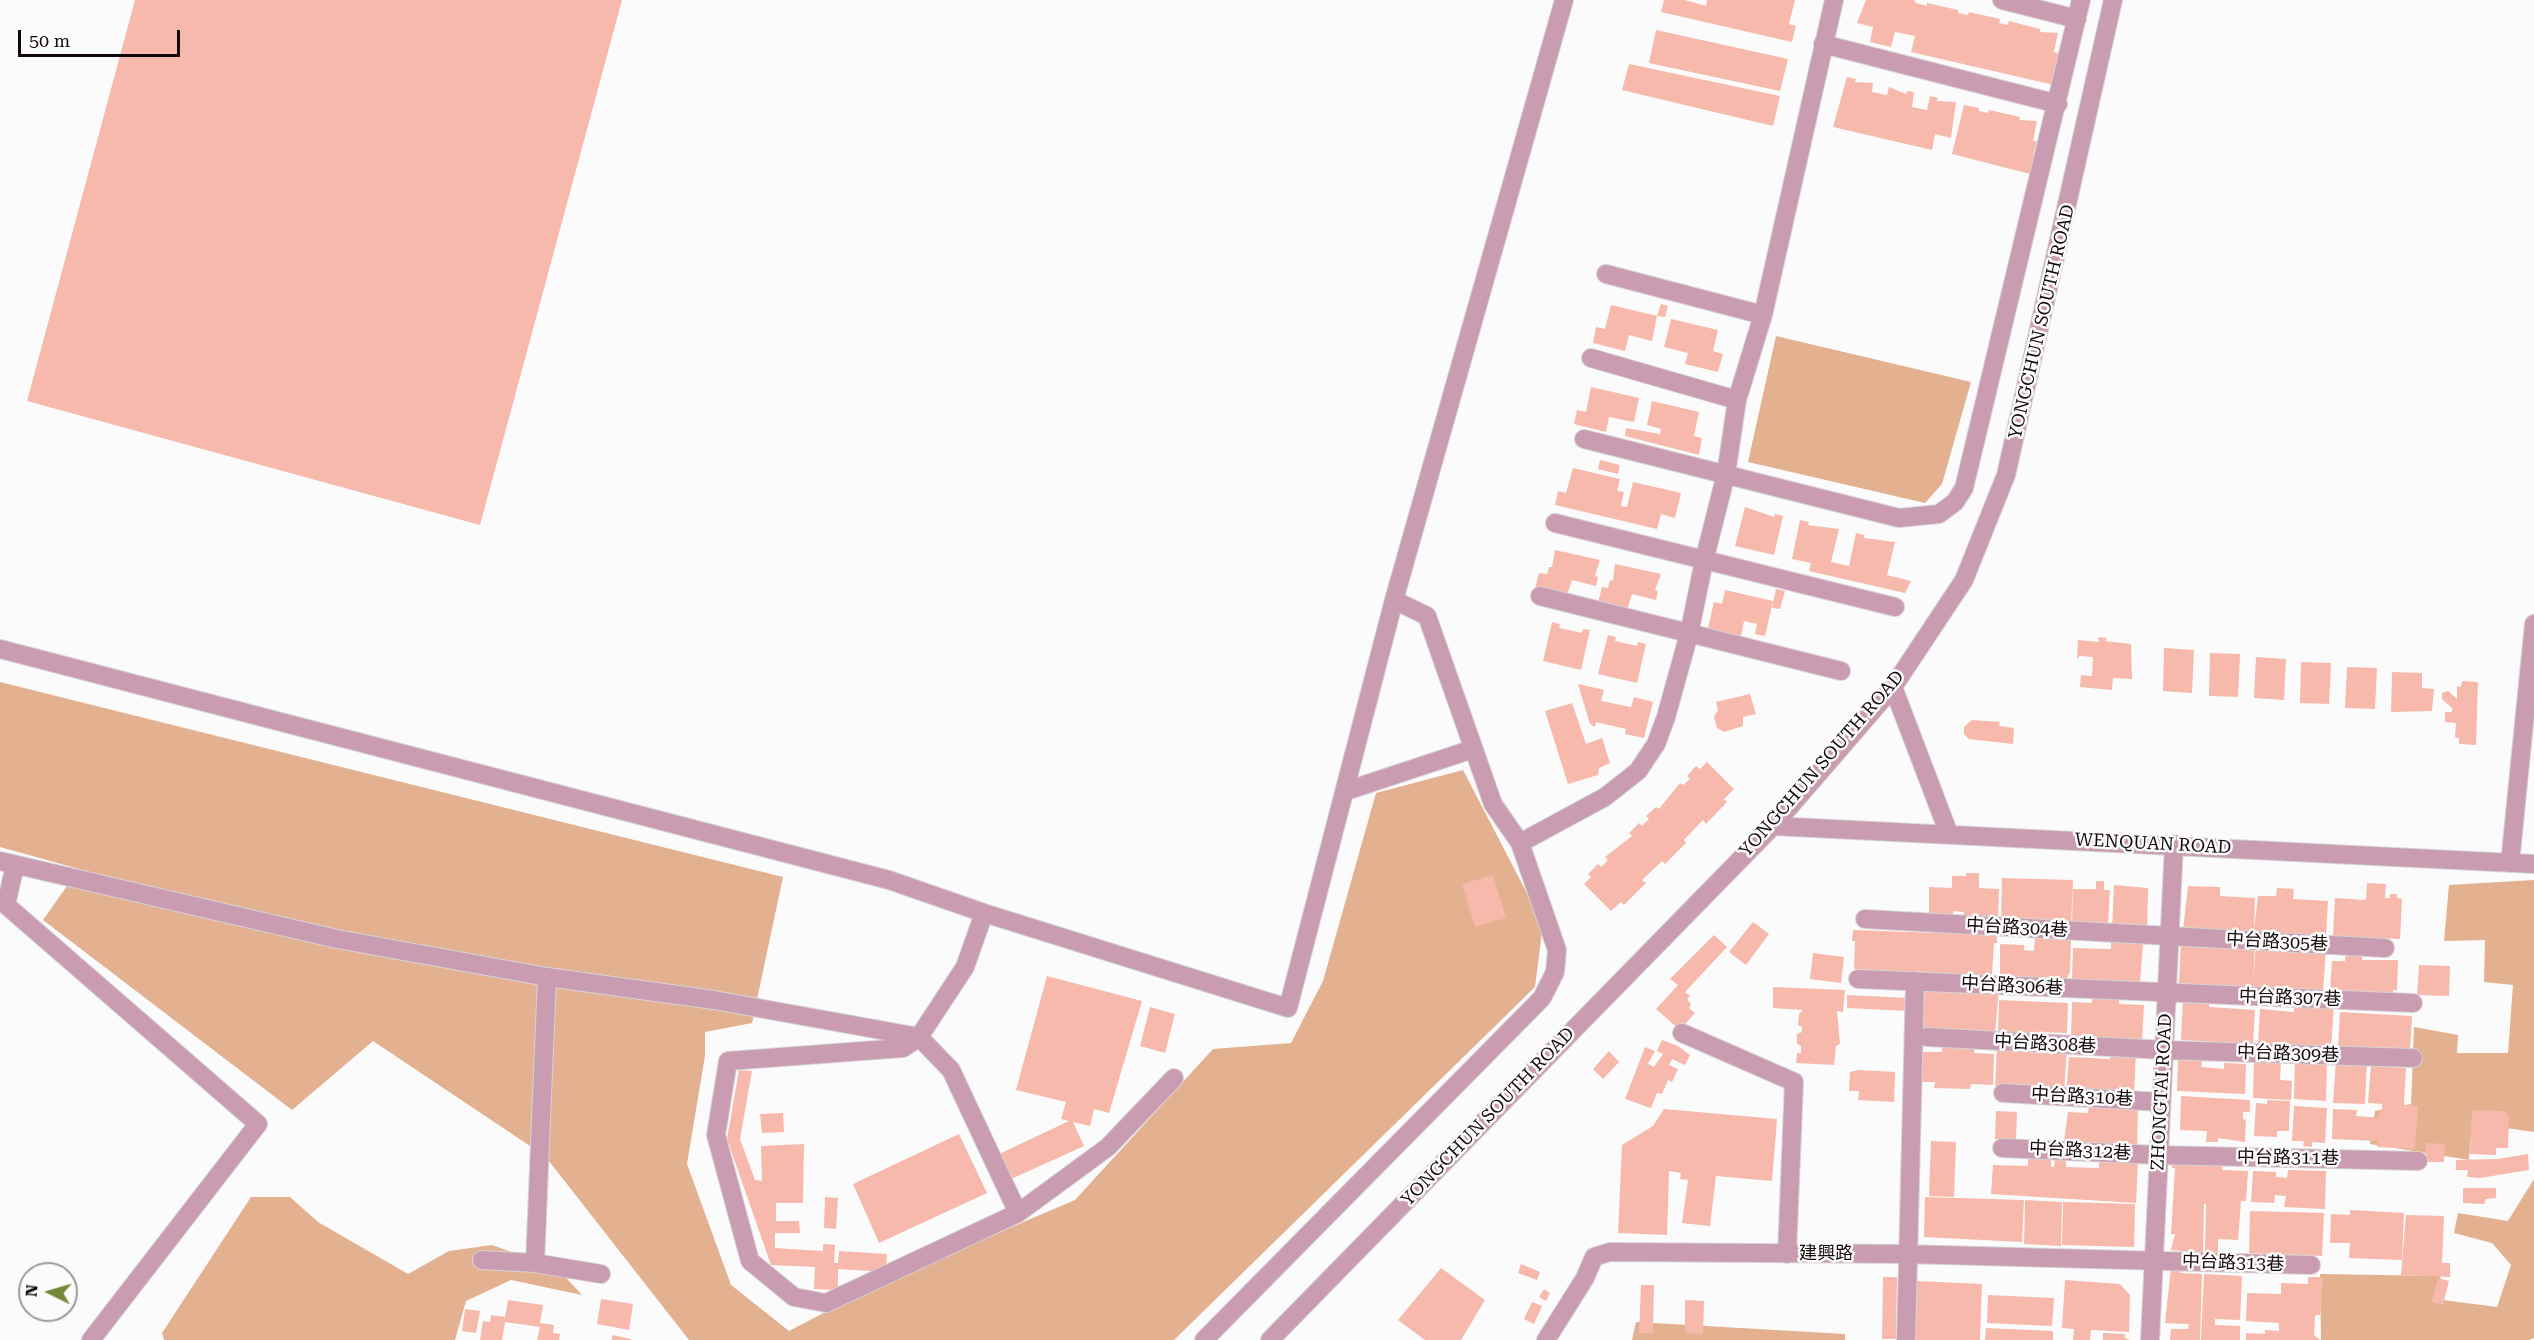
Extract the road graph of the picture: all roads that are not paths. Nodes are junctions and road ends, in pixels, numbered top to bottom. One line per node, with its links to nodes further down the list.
1 (1564, 0): 18 (street)
2 (1834, 0): 7 (street)
3 (2002, 0): 6 (street)
4 (2081, 0): 6 (street)
5 (2113, 0): 24 (street, YONGCHUN SOUTH ROAD)
6 (2077, 18): 8 (street)
7 (1823, 44): 8 (street); 10 (street)
8 (2058, 104): 14 (street)
9 (1606, 274): 10 (street)
10 (1763, 315): 12 (street)
11 (1591, 357): 12 (street)
12 (1737, 400): 14 (street)
13 (1584, 439): 14 (street)
14 (1726, 474): 16 (street)
15 (1554, 523): 16 (street)
16 (1704, 561): 19 (street); 21 (street)
17 (1540, 596): 21 (street)
18 (1394, 600): 25 (street); 26 (street)
19 (1895, 607)
20 (2534, 624): 32 (street)
21 (1689, 634): 23 (street); 29 (street)
22 (0, 649): 34 (street)
23 (1841, 671)
24 (1893, 687): 27 (street, YONGCHUN SOUTH ROAD); 28 (street)
25 (1473, 748): 26 (street); 29 (street)
26 (1346, 791): 34 (street)
27 (1773, 826): 28 (street, WENQUAN ROAD); 64 (street, YONGCHUN SOUTH ROAD)
28 (1949, 834): 30 (street, WENQUAN ROAD)
29 (1520, 843): 63 (street)
30 (2174, 844): 32 (street, WENQUAN ROAD); 36 (street, ZHONGTAI ROAD)
31 (8, 863): 38 (street); 62 (street)
32 (2510, 863): 33 (street, WENQUAN ROAD)
33 (2534, 864)
34 (984, 913): 44 (street)
35 (1865, 920): 36 (street, 中台路304巷)
36 (2169, 936): 37 (street, 中台路305巷); 41 (street, ZHONGTAI ROAD)
37 (2385, 948)
38 (547, 977): 44 (street); 59 (street)
39 (1858, 979): 40 (street, 中台路306巷)
40 (1915, 981): 41 (street, 中台路306巷); 56 (street)
41 (2166, 993): 42 (street, 中台路307巷); 46 (street, ZHONGTAI ROAD)
42 (2414, 1003)
43 (1682, 1034): 55 (street)
44 (919, 1037): 54 (street); 54 (street)
45 (1927, 1037): 46 (street, 中台路308巷)
46 (2164, 1050): 47 (street, 中台路309巷); 50 (street, ZHONGTAI ROAD)
47 (2413, 1059)
48 (1174, 1078): 54 (street)
49 (2003, 1093): 50 (street, 中台路310巷)
50 (2161, 1102): 52 (street, ZHONGTAI ROAD)
51 (2002, 1148): 52 (street, 中台路312巷)
52 (2158, 1155): 53 (street, 中台路311巷); 58 (street, ZHONGTAI ROAD)
53 (2418, 1161)
54 (1018, 1213)
55 (1787, 1254): 56 (street, 建興路); 65 (street, 建興路)
56 (1906, 1254): 58 (street, 建興路); 66 (street)
57 (482, 1260): 59 (street)
58 (2155, 1261): 60 (street, 中台路313巷); 67 (street, ZHONGTAI ROAD)
59 (535, 1263): 61 (street)
60 (2311, 1265)
61 (601, 1274)
62 (91, 1340)
63 (1204, 1340)
64 (1270, 1340)
65 (1546, 1340)
66 (1906, 1340)
67 (2150, 1340)

